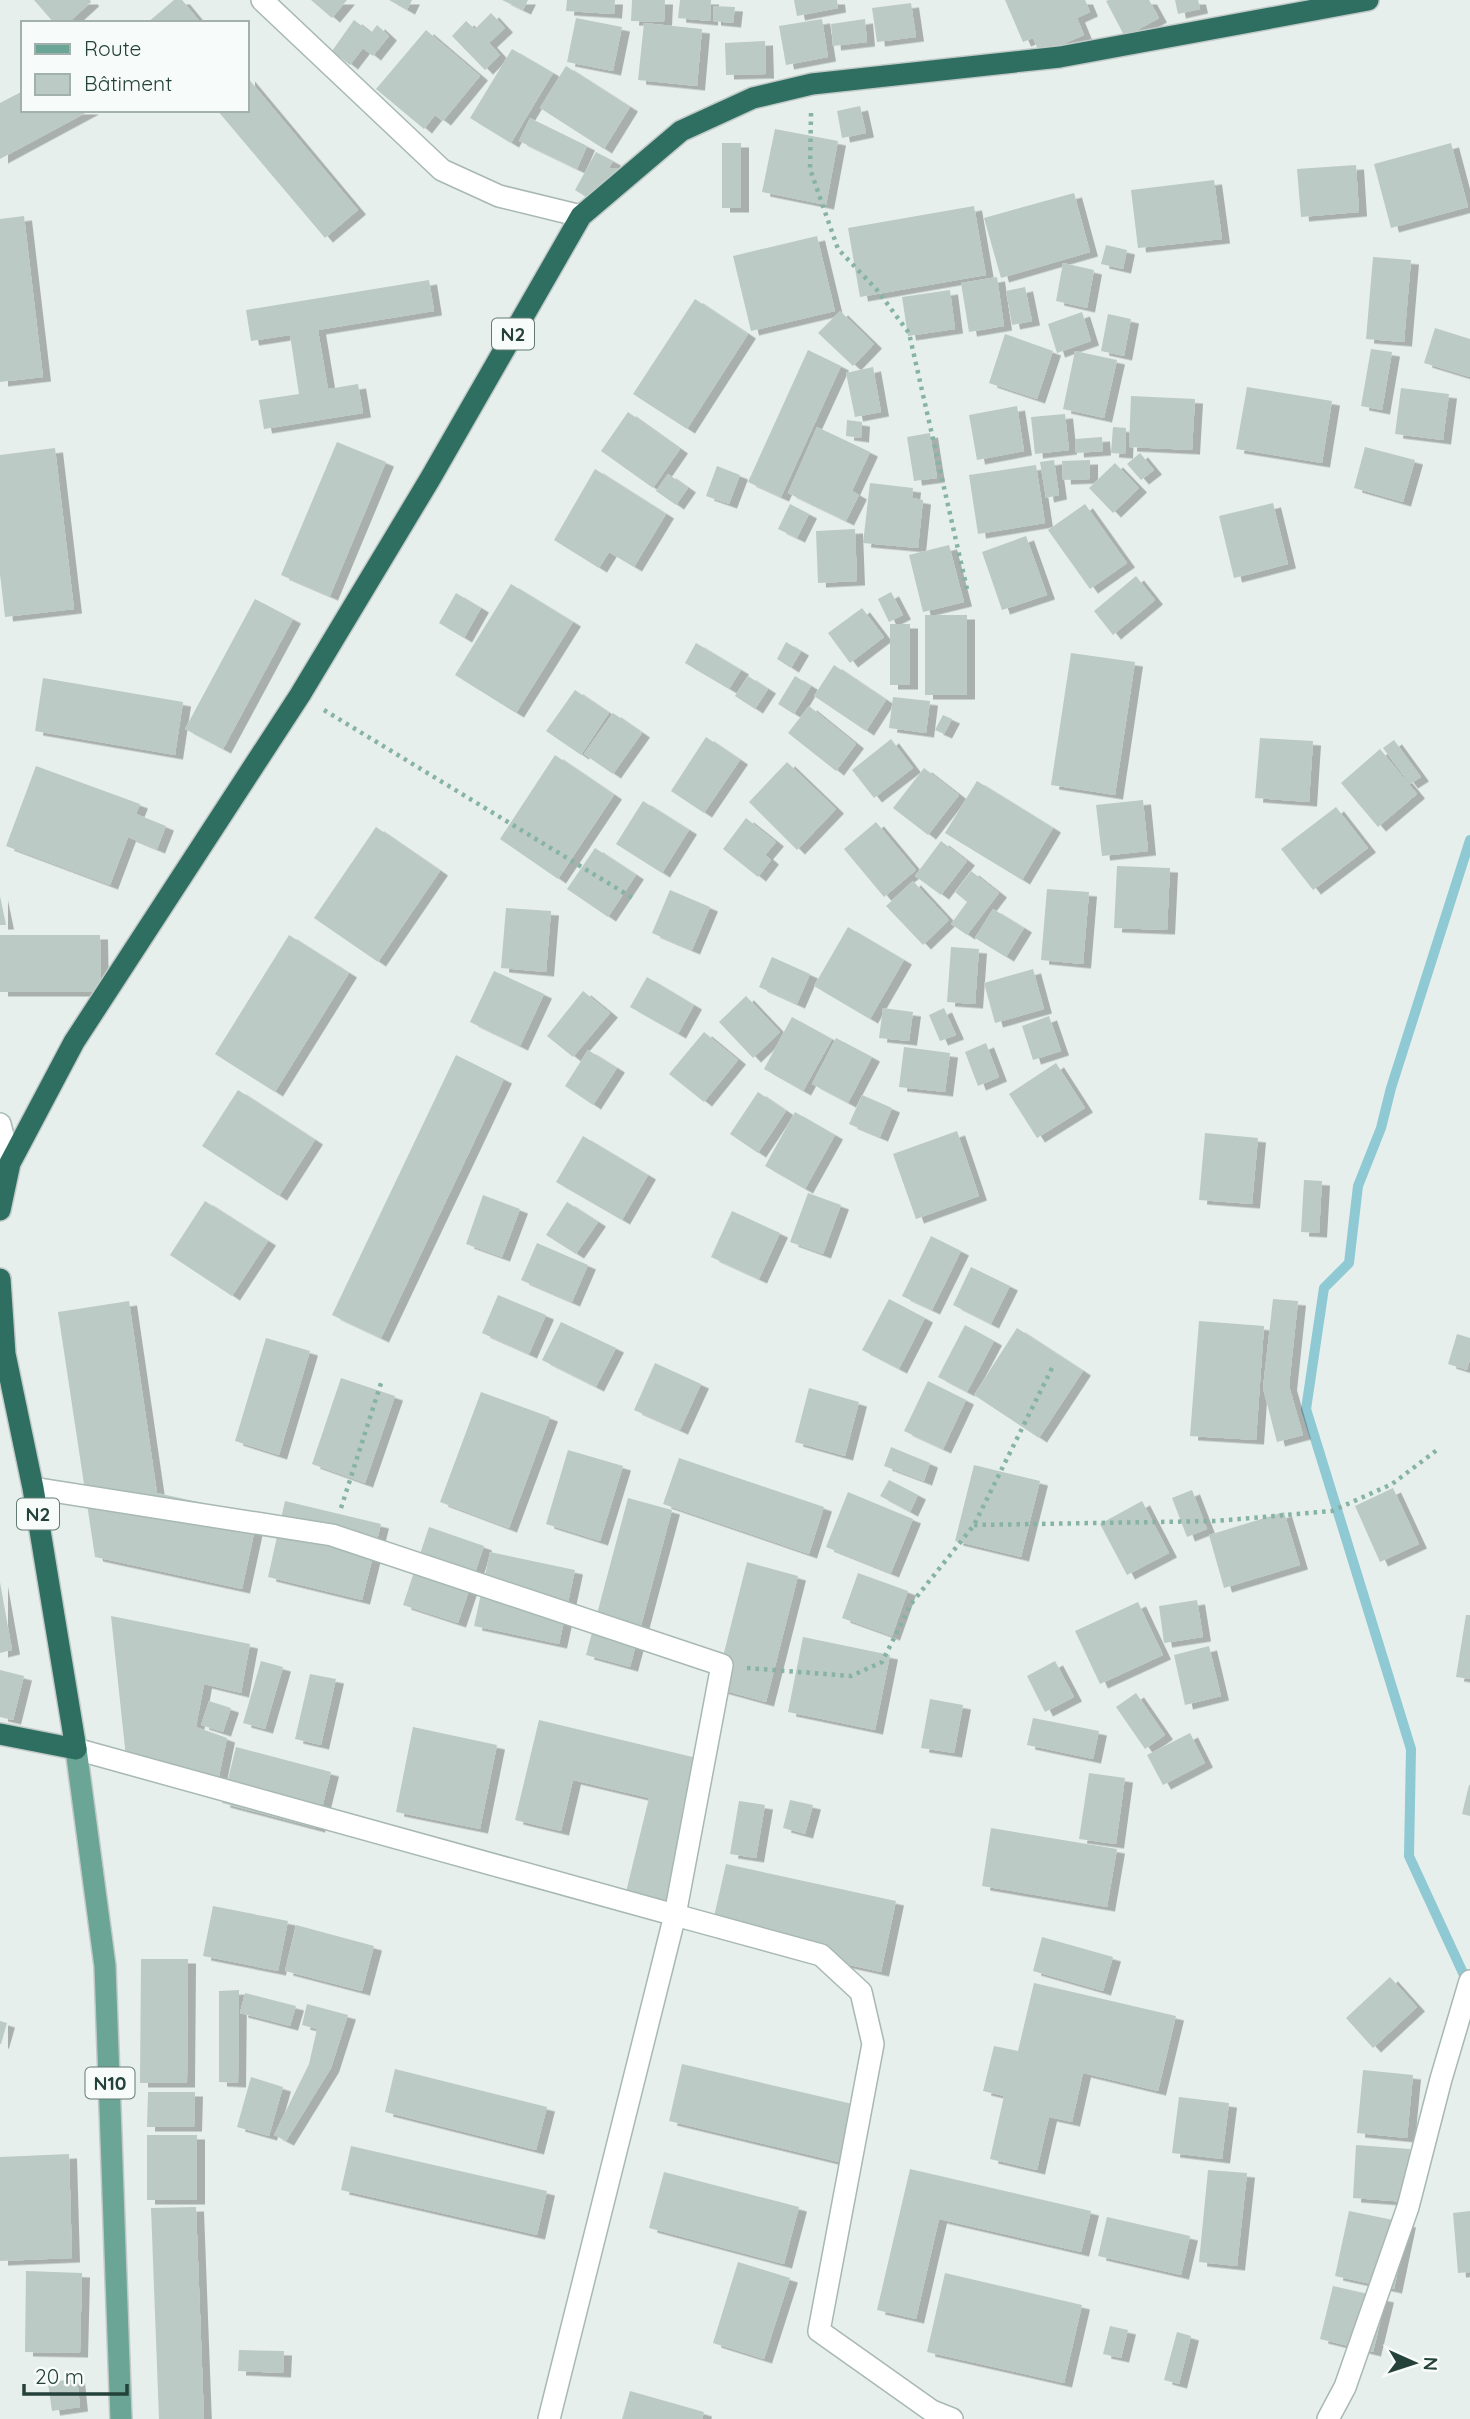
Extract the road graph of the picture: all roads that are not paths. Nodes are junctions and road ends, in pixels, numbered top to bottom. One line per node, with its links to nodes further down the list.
1 (262, 0): 3 (street)
2 (1368, 0): 3 (highway, N2)
3 (581, 216): 5 (highway, N2)
4 (0, 1125): 5 (street)
5 (10, 1163): 6 (highway, N2)
6 (0, 1210)
7 (0, 1279): 8 (highway, N2)
8 (33, 1488): 10 (highway, N2); 11 (street)
9 (0, 1734): 10 (highway)
10 (76, 1749): 11 (street); 13 (main road, N10)
11 (675, 1915): 14 (street); 15 (street)
12 (1470, 1981): 16 (street)
13 (121, 2419)
14 (549, 2419)
15 (952, 2419)
16 (1328, 2419)

